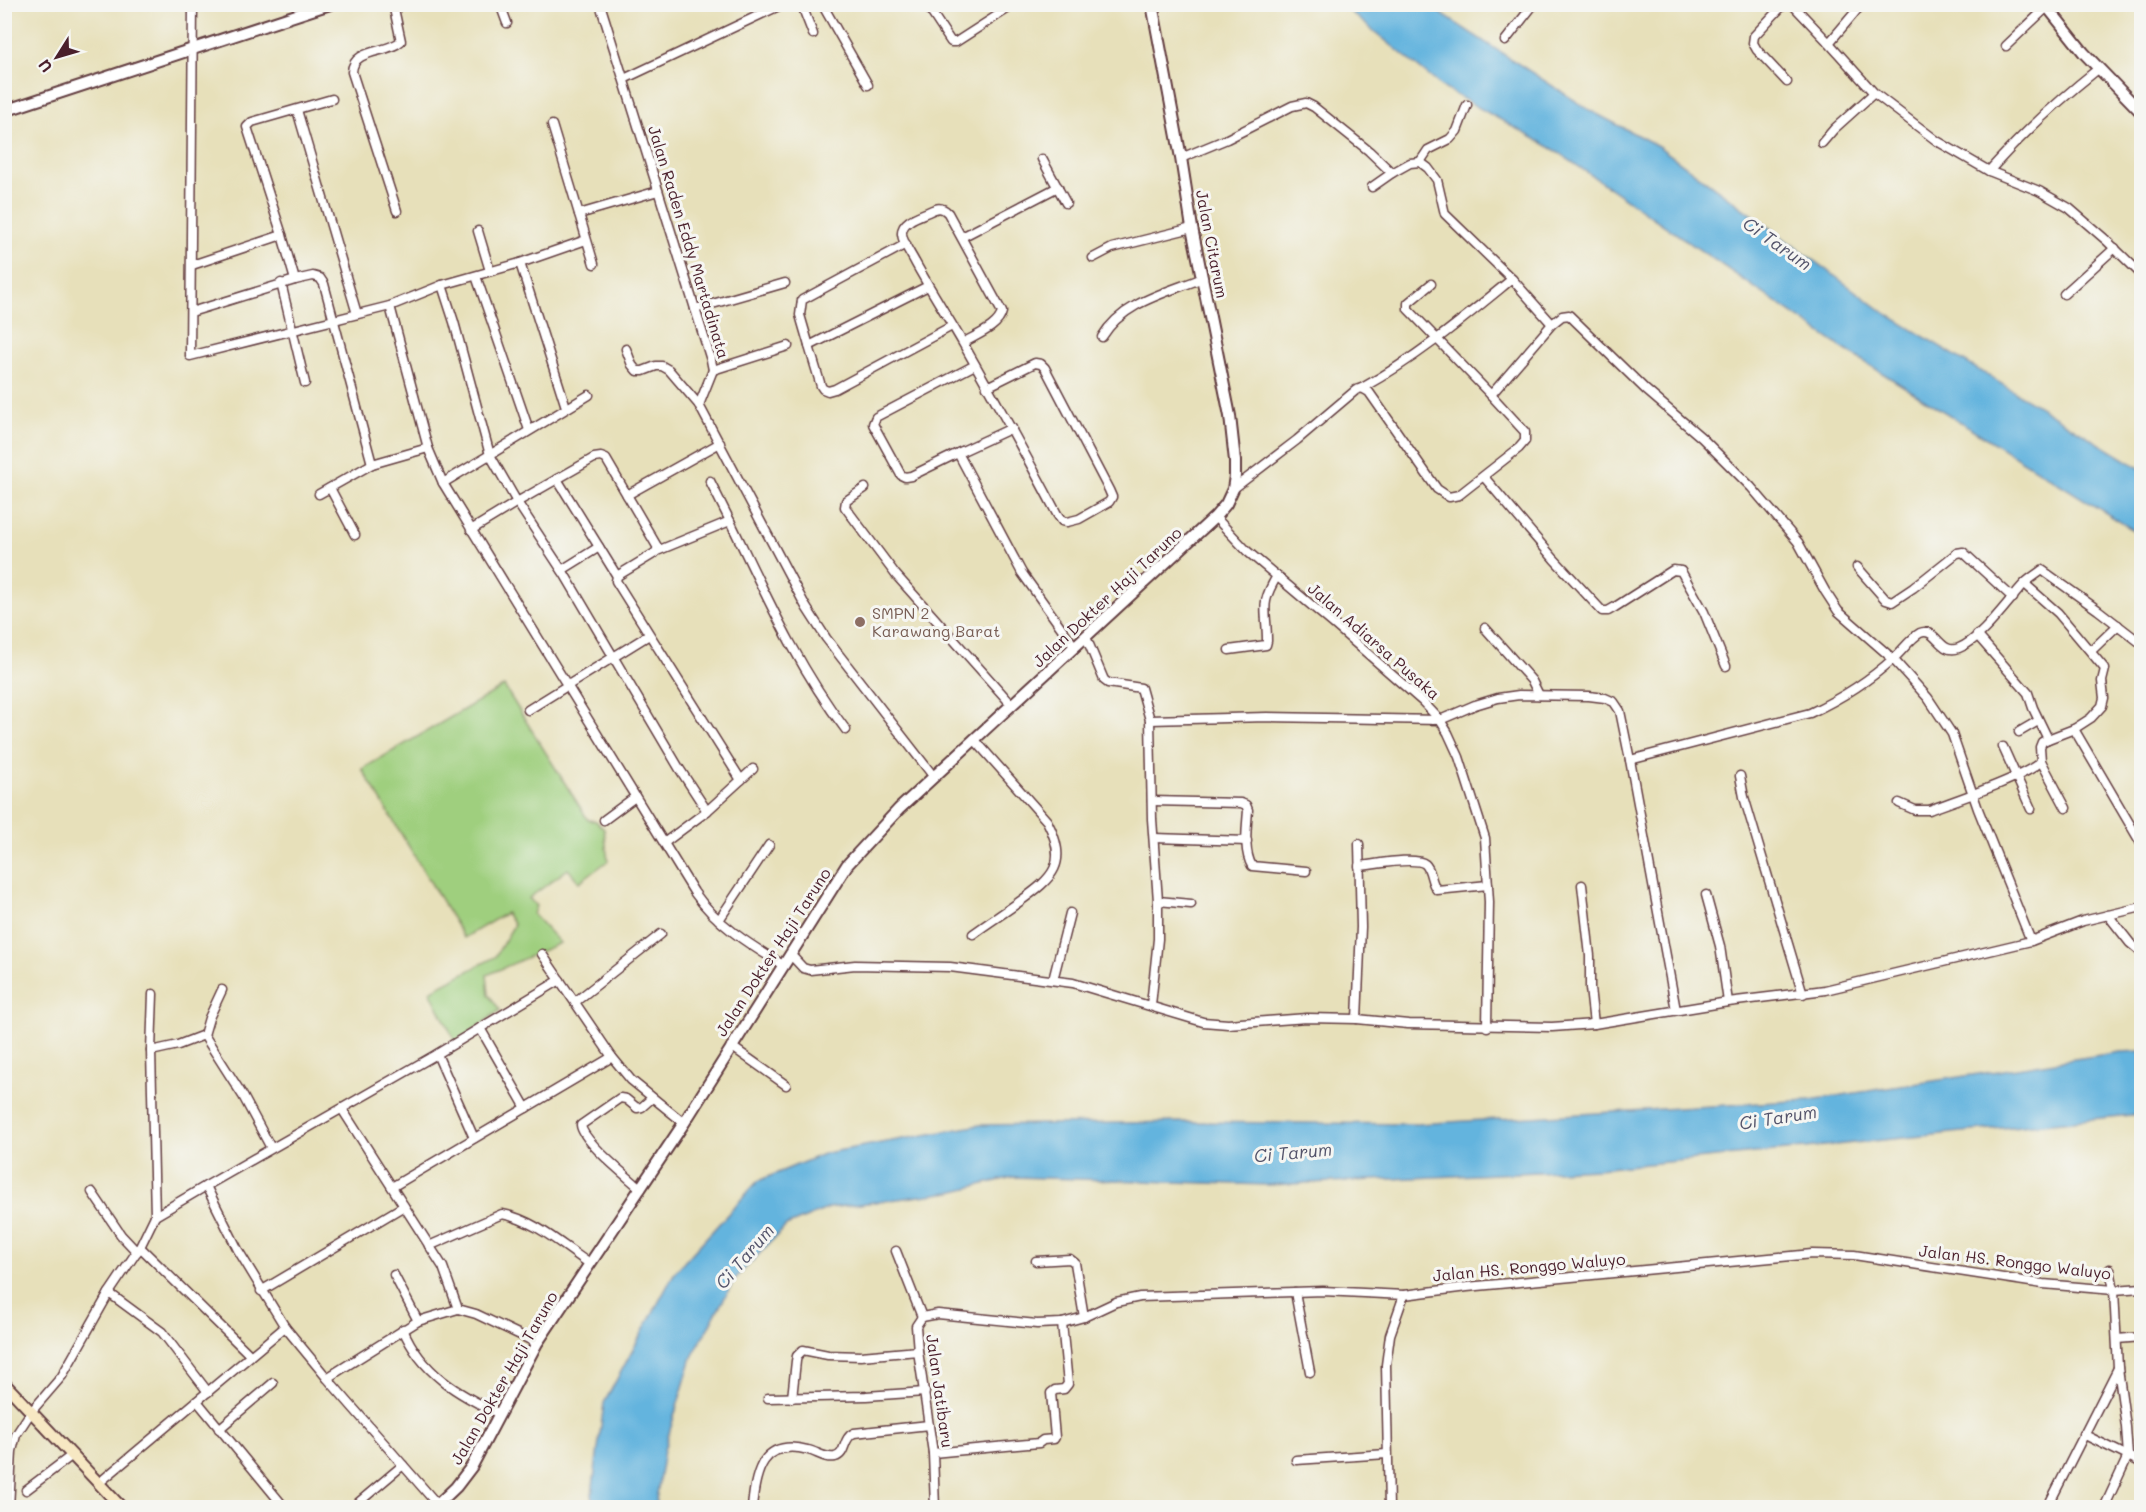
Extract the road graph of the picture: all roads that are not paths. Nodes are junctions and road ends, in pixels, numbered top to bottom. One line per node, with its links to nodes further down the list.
1 (193, 4): 23 (street)
2 (330, 4): 17 (street)
3 (393, 4): 45 (street)
4 (500, 4): 18 (street)
5 (600, 4): 25 (street, Jalan Raden Eddy Martadinata)
6 (783, 4): 25 (street)
7 (806, 4): 19 (street)
8 (822, 4): 27 (street)
9 (926, 4): 10 (street)
10 (1015, 4)
11 (1152, 4): 36 (street, Jalan Citarum)
12 (1534, 4): 20 (street)
13 (1784, 4): 26 (street)
14 (1792, 4): 21 (street)
15 (1862, 4): 21 (street)
16 (2046, 6): 22 (street); 24 (street)
17 (308, 8): 23 (street)
18 (507, 23)
19 (813, 34)
20 (1505, 41)
21 (1829, 43): 28 (street)
22 (2006, 46)
23 (191, 49): 32 (street); 57 (street)
24 (2098, 69): 33 (street); 39 (street)
25 (624, 79): 43 (street, Jalan Raden Eddy Martadinata)
26 (1787, 82)
27 (868, 85)
28 (1874, 93): 35 (street); 39 (street)
29 (332, 99): 31 (street)
30 (1467, 105): 38 (street)
31 (297, 110): 49 (street); 73 (street)
32 (4, 111)
33 (2142, 113)
34 (552, 125): 46 (street)
35 (1822, 143)
36 (1181, 158): 40 (street); 47 (street, Jalan Citarum)
37 (1042, 159): 41 (street)
38 (1420, 162): 40 (street); 62 (street)
39 (1989, 171): 53 (street)
40 (1392, 173): 42 (street)
41 (1058, 187): 44 (street); 50 (street)
42 (1372, 187)
43 (658, 190): 46 (street); 71 (street, Jalan Raden Eddy Martadinata)
44 (1066, 202)
45 (397, 211)
46 (579, 214): 51 (street)
47 (1192, 228): 54 (street); 61 (street, Jalan Citarum)
48 (478, 231): 58 (street)
49 (282, 235): 57 (street); 63 (street)
50 (962, 237): 52 (street); 80 (street)
51 (586, 240): 55 (street); 56 (street)
52 (906, 244): 68 (street); 82 (street)
53 (2115, 248): 59 (street); 69 (street)
54 (1093, 258)
55 (520, 263): 58 (street); 92 (street)
56 (594, 264)
57 (192, 265): 72 (street)
58 (490, 271): 60 (street)
59 (2142, 275)
60 (476, 276): 67 (street); 94 (street)
61 (1203, 278): 78 (street); 106 (street, Jalan Citarum)
62 (1512, 279): 75 (street); 79 (street)
63 (295, 280): 65 (street); 74 (street)
64 (785, 283): 71 (street)
65 (281, 284): 72 (street); 77 (street)
66 (1431, 284): 79 (street)
67 (442, 285): 70 (street); 98 (street)
68 (928, 286): 76 (street); 82 (street)
69 (2064, 294)
70 (390, 306): 73 (street); 96 (street)
71 (695, 309): 85 (street, Jalan Raden Eddy Martadinata)
72 (191, 312): 77 (street)
73 (357, 314): 74 (street)
74 (333, 320): 77 (street); 99 (street)
75 (1552, 324): 90 (street); 132 (street)
76 (952, 326): 80 (street); 82 (street)
77 (292, 331): 86 (street)
78 (1102, 338)
79 (1437, 340): 88 (street); 90 (street)
80 (963, 343): 84 (street)
81 (788, 346): 85 (street)
82 (809, 346)
83 (626, 349): 91 (street)
84 (975, 365): 87 (street); 97 (street)
85 (713, 370): 91 (street, Jalan Raden Eddy Martadinata)
86 (305, 383)
87 (987, 387): 93 (street); 93 (street)
88 (1362, 388): 100 (street); 106 (street)
89 (589, 395): 92 (street)
90 (1491, 395): 100 (street)
91 (699, 405): 95 (street)
92 (566, 407): 94 (street)
93 (1012, 428): 97 (street)
94 (529, 430): 98 (street)
95 (720, 443): 108 (street); 152 (street)
96 (428, 448): 99 (street); 103 (street)
97 (958, 453): 128 (street)
98 (490, 455): 103 (street); 109 (street)
99 (372, 464): 104 (street)
100 (1484, 477): 133 (street)
101 (557, 479): 108 (street); 109 (street); 114 (street)
102 (710, 482): 111 (street)
103 (443, 483): 112 (street)
104 (330, 488): 107 (street); 113 (street)
105 (865, 488): 136 (street)
106 (1233, 489): 110 (street, Jalan Dokter Haji Taruno)
107 (319, 494)
108 (627, 495): 115 (street)
109 (518, 502): 112 (street); 117 (street)
110 (1215, 517): 119 (street, Jalan Adiarsa Pusaka); 126 (street, Jalan Dokter Haji Taruno)
111 (730, 521): 115 (street); 142 (street)
112 (471, 530): 134 (street)
113 (355, 535)
114 (599, 547): 117 (street); 118 (street)
115 (657, 551): 118 (street)
116 (1857, 567): 121 (street)
117 (562, 570): 131 (street)
118 (617, 576): 124 (street)
119 (1277, 576): 129 (street); 139 (street, Jalan Adiarsa Pusaka)
120 (2025, 584): 121 (street); 122 (street); 130 (street)
121 (2013, 598): 125 (street)
122 (2118, 625): 127 (street); 130 (street)
123 (1485, 628): 135 (street)
124 (649, 635): 131 (street); 153 (street)
125 (1977, 635): 132 (street); 140 (street)
126 (1086, 637): 128 (street, Jalan Dokter Haji Taruno); 138 (street)
127 (2142, 644)
128 (1075, 647): 136 (street, Jalan Dokter Haji Taruno)
129 (1229, 650)
130 (2091, 651): 141 (street)
131 (615, 658): 134 (street); 160 (street)
132 (1893, 659): 147 (street); 154 (street)
133 (1726, 666)
134 (568, 687): 137 (street); 155 (street)
135 (1539, 695): 139 (street); 147 (street)
136 (1012, 705): 144 (street, Jalan Dokter Haji Taruno)
137 (528, 710)
138 (1150, 720): 139 (street); 156 (street)
139 (1440, 720): 170 (street, Jalan Adiarsa Pusaka)
140 (2038, 721): 143 (street); 145 (street)
141 (2074, 729): 145 (street); 167 (street)
142 (846, 730)
143 (2019, 732)
144 (974, 739): 152 (street, Jalan Dokter Haji Taruno); 180 (street)
145 (2048, 739): 148 (street)
146 (2003, 747): 150 (street)
147 (1630, 760): 194 (street)
148 (2041, 761): 150 (street); 158 (street)
149 (753, 769): 153 (street)
150 (2017, 775): 154 (street); 159 (street)
151 (1740, 776): 189 (street)
152 (934, 777): 184 (street, Jalan Dokter Haji Taruno)
153 (741, 780): 160 (street)
154 (1974, 793): 157 (street); 181 (street)
155 (635, 797): 161 (street); 164 (street)
156 (1152, 801): 162 (street); 163 (street)
157 (1899, 802)
158 (2067, 808)
159 (2031, 809)
160 (707, 811): 164 (street)
161 (604, 820)
162 (1154, 838): 163 (street); 173 (street)
163 (1247, 841): 169 (street)
164 (664, 843): 178 (street)
165 (1359, 844): 168 (street)
166 (769, 845): 178 (street)
167 (2142, 845)
168 (1359, 866): 170 (street); 195 (street)
169 (1306, 872)
170 (1488, 885): 197 (street, Jalan Adiarsa Pusaka)
171 (1582, 885): 196 (street)
172 (1706, 896): 192 (street)
173 (1158, 901): 174 (street); 193 (street)
174 (1191, 904)
175 (2142, 907): 177 (street)
176 (1070, 913): 187 (street)
177 (2108, 915): 181 (street); 182 (street)
178 (719, 920): 185 (street)
179 (661, 934): 191 (street)
180 (973, 934)
181 (2031, 941): 189 (street)
182 (2142, 953)
183 (542, 954): 186 (street)
184 (790, 954): 185 (street, Jalan Dokter Haji Taruno); 187 (street)
185 (783, 965): 200 (street, Jalan Dokter Haji Taruno)
186 (560, 980): 191 (street); 198 (street)
187 (1053, 980): 193 (street)
188 (222, 990): 199 (street)
189 (1803, 993): 192 (street)
190 (153, 994): 201 (street)
191 (575, 1002): 203 (street)
192 (1728, 1002): 194 (street)
193 (1151, 1005): 195 (street)
194 (1676, 1011): 196 (street)
195 (1357, 1019): 197 (street)
196 (1594, 1024): 197 (street)
197 (1487, 1027)
198 (480, 1028): 202 (street); 206 (street)
199 (204, 1035): 201 (street); 210 (street)
200 (731, 1046): 204 (street); 208 (street, Jalan Dokter Haji Taruno)
201 (151, 1051): 216 (street)
202 (437, 1054): 207 (street); 209 (street)
203 (612, 1057): 205 (street); 206 (street)
204 (786, 1085)
205 (652, 1098): 208 (street); 213 (street)
206 (526, 1108): 209 (street)
207 (342, 1109): 210 (street); 212 (street)
208 (684, 1124): 213 (street, Jalan Dokter Haji Taruno)
209 (474, 1138): 212 (street)
210 (271, 1148): 211 (street)
211 (206, 1186): 216 (street); 226 (street)
212 (392, 1186): 215 (street)
213 (641, 1189): 221 (street, Jalan Dokter Haji Taruno)
214 (92, 1192): 218 (street)
215 (404, 1206): 217 (street); 226 (street)
216 (155, 1216): 218 (street)
217 (429, 1246): 221 (street); 230 (street)
218 (139, 1250): 227 (street); 241 (street)
219 (896, 1251): 231 (street, Jalan Jatibaru)
220 (1036, 1261): 232 (street)
221 (590, 1264): 239 (street, Jalan Dokter Haji Taruno)
222 (2110, 1269): 225 (street)
223 (394, 1275): 233 (street)
224 (2142, 1288): 225 (street, Jalan HS. Ronggo Waluyo)
225 (2114, 1290): 229 (street, Jalan HS. Ronggo Waluyo); 238 (street)
226 (261, 1291): 235 (street)
227 (109, 1293): 247 (street); 253 (street)
228 (1295, 1293): 229 (street, Jalan HS. Ronggo Waluyo); 232 (street, Jalan HS. Ronggo Waluyo); 243 (street)
229 (1404, 1294): 258 (street)
230 (458, 1309): 233 (street); 239 (street)
231 (922, 1317): 234 (street, Jalan HS. Ronggo Waluyo); 240 (street, Jalan Jatibaru)
232 (1084, 1317): 234 (street, Jalan HS. Ronggo Waluyo)
233 (418, 1321): 236 (street)
234 (1062, 1323): 257 (street)
235 (285, 1327): 241 (street); 244 (street)
236 (403, 1329): 244 (street); 252 (street)
237 (2142, 1337): 238 (street)
238 (2116, 1339): 242 (street)
239 (537, 1343): 252 (street, Jalan Dokter Haji Taruno)
240 (918, 1352): 248 (street, Jalan Jatibaru); 250 (street)
241 (250, 1355): 247 (street)
242 (2118, 1368): 256 (street); 259 (street)
243 (1310, 1372)
244 (327, 1378): 263 (street)
245 (4, 1383): 253 (main road)
246 (273, 1383): 255 (street)
247 (208, 1392): 251 (street)
248 (925, 1392): 250 (street); 254 (street, Jalan Jatibaru)
249 (768, 1398): 250 (street)
250 (792, 1398)
251 (197, 1401): 255 (street); 264 (street)
252 (500, 1414): 266 (street, Jalan Dokter Haji Taruno)
253 (36, 1417): 260 (main road); 267 (street)
254 (930, 1425): 257 (street, Jalan Jatibaru); 271 (street)
255 (219, 1428): 269 (street)
256 (2083, 1434): 259 (street); 274 (street)
257 (933, 1453): 272 (street, Jalan Jatibaru)
258 (1387, 1454): 261 (street); 273 (street)
259 (2128, 1455): 262 (street); 275 (street)
260 (71, 1456): 264 (main road); 265 (street)
261 (1296, 1460)
262 (2142, 1463)
263 (403, 1465): 266 (street); 270 (street)
264 (99, 1483): 268 (main road)
265 (26, 1490)
266 (435, 1506)
267 (9, 1508)
268 (122, 1508)
269 (285, 1508)
270 (352, 1508)
271 (752, 1508)
272 (935, 1508)
273 (1389, 1508)
274 (2047, 1508)
275 (2104, 1508)

